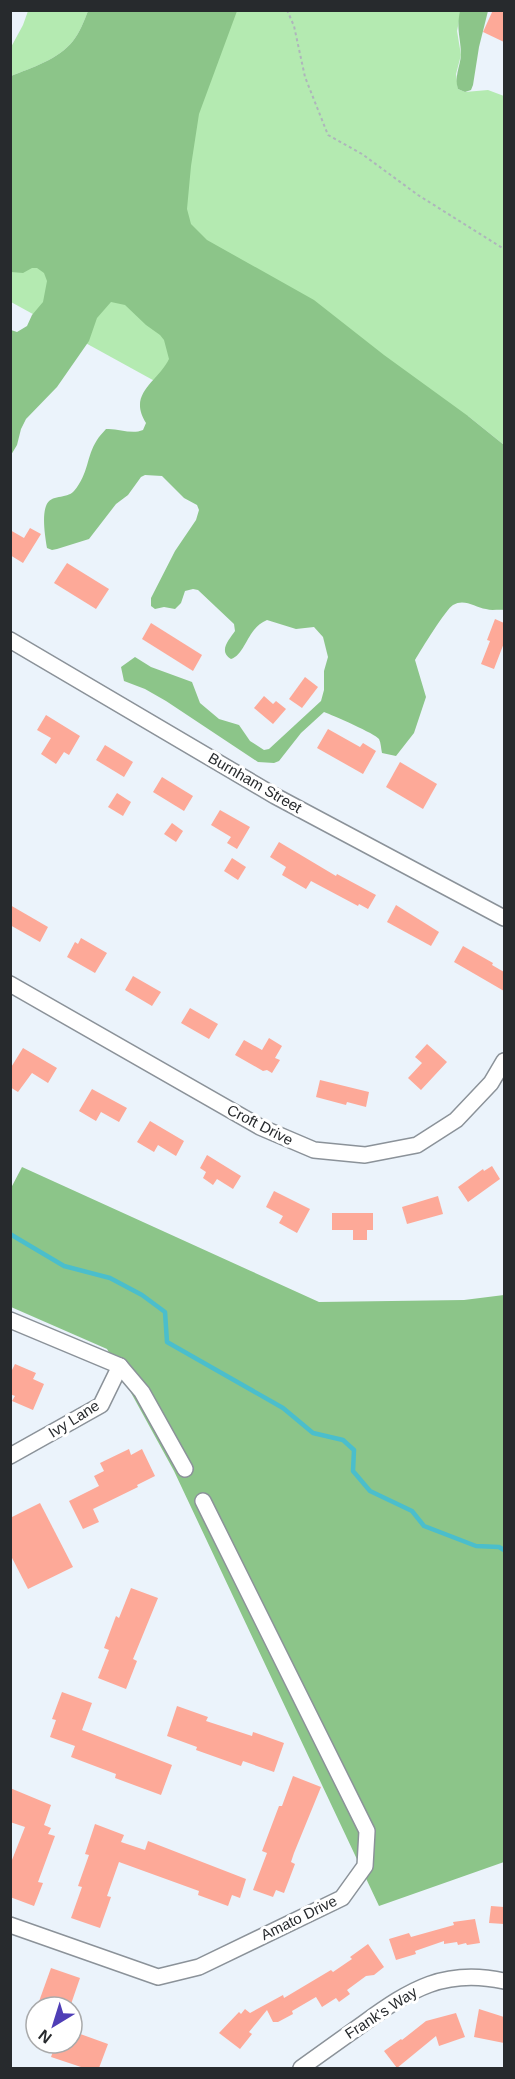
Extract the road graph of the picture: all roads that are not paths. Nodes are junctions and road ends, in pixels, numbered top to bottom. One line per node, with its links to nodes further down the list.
1 (10, 640): 2 (street, Burnham Street)
2 (504, 918)
3 (10, 984): 4 (street, Croft Drive)
4 (504, 1061)
5 (10, 1320): 6 (street)
6 (120, 1366): 7 (street, Ivy Lane); 8 (street)
7 (10, 1456)
8 (185, 1469)
9 (202, 1501): 10 (street, Amato Drive)
10 (10, 1925)
11 (504, 1981): 12 (street, Frank's Way)
12 (301, 2068)

